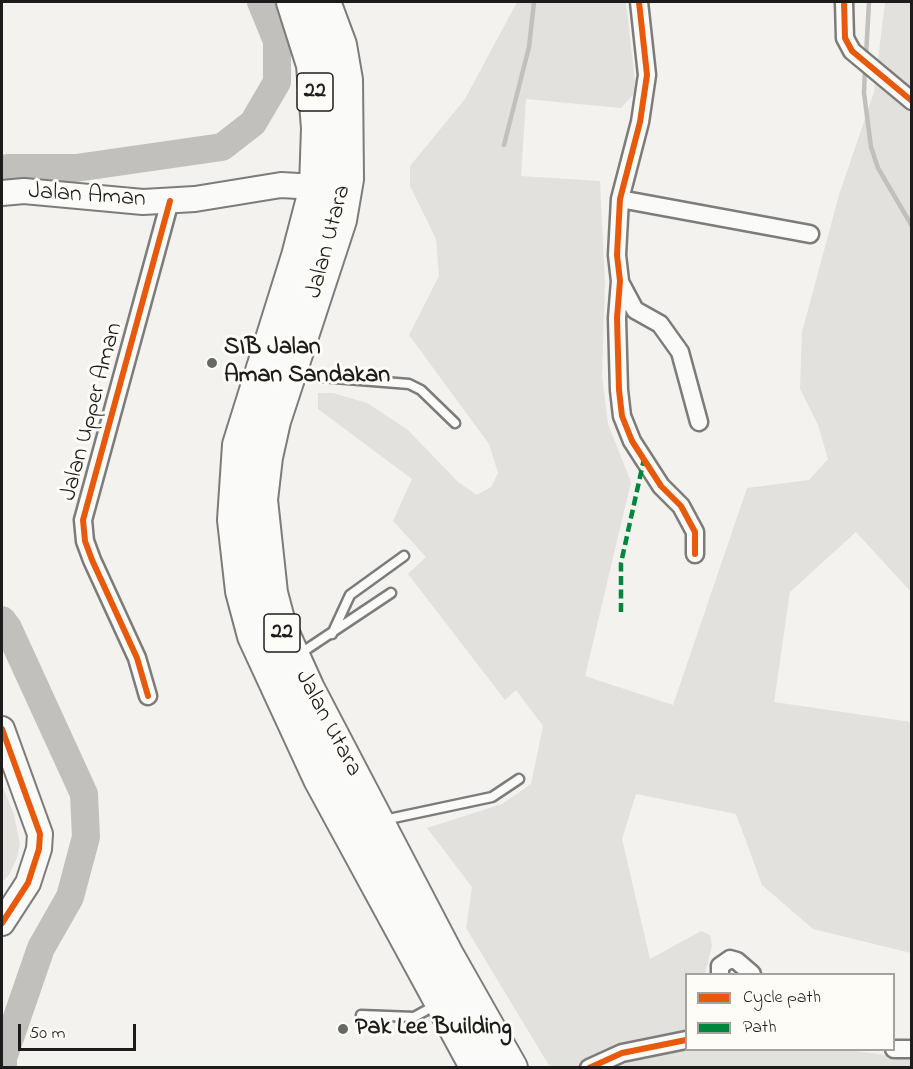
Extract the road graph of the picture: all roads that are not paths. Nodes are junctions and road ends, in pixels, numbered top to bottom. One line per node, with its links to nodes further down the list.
1 (293, 2): 7 (highway, Jalan Utara / 22)
2 (318, 2): 7 (highway)
3 (324, 2): 13 (highway, Jalan Utara / 22)
4 (639, 2): 9 (street)
5 (844, 2): 6 (street)
6 (912, 101)
7 (316, 187): 10 (street, Jalan Aman); 28 (highway, Jalan Utara / 22)
8 (2, 193): 10 (street, Jalan Aman)
9 (620, 199): 11 (street); 12 (street)
10 (170, 201): 21 (street, Jalan Upper Aman)
11 (810, 234)
12 (620, 281): 14 (street); 16 (street)
13 (290, 374): 15 (lane); 20 (highway, Jalan Utara / 22)
14 (699, 422)
15 (455, 423)
16 (694, 554)
17 (404, 556): 19 (lane)
18 (391, 593): 19 (lane)
19 (332, 635): 20 (lane)
20 (293, 658): 24 (highway, Jalan Utara / 22)
21 (148, 696)
22 (2, 729): 25 (street)
23 (519, 779): 24 (lane)
24 (377, 821): 34 (highway, Jalan Utara / 22)
25 (2, 923)
26 (720, 973): 27 (street)
27 (750, 973)
28 (442, 1002): 29 (lane); 33 (highway, Jalan Utara / 22)
29 (362, 1015)
30 (685, 1040): 35 (street)
31 (895, 1049): 32 (street)
32 (912, 1049)
33 (477, 1068)
34 (511, 1068)
35 (589, 1068)

